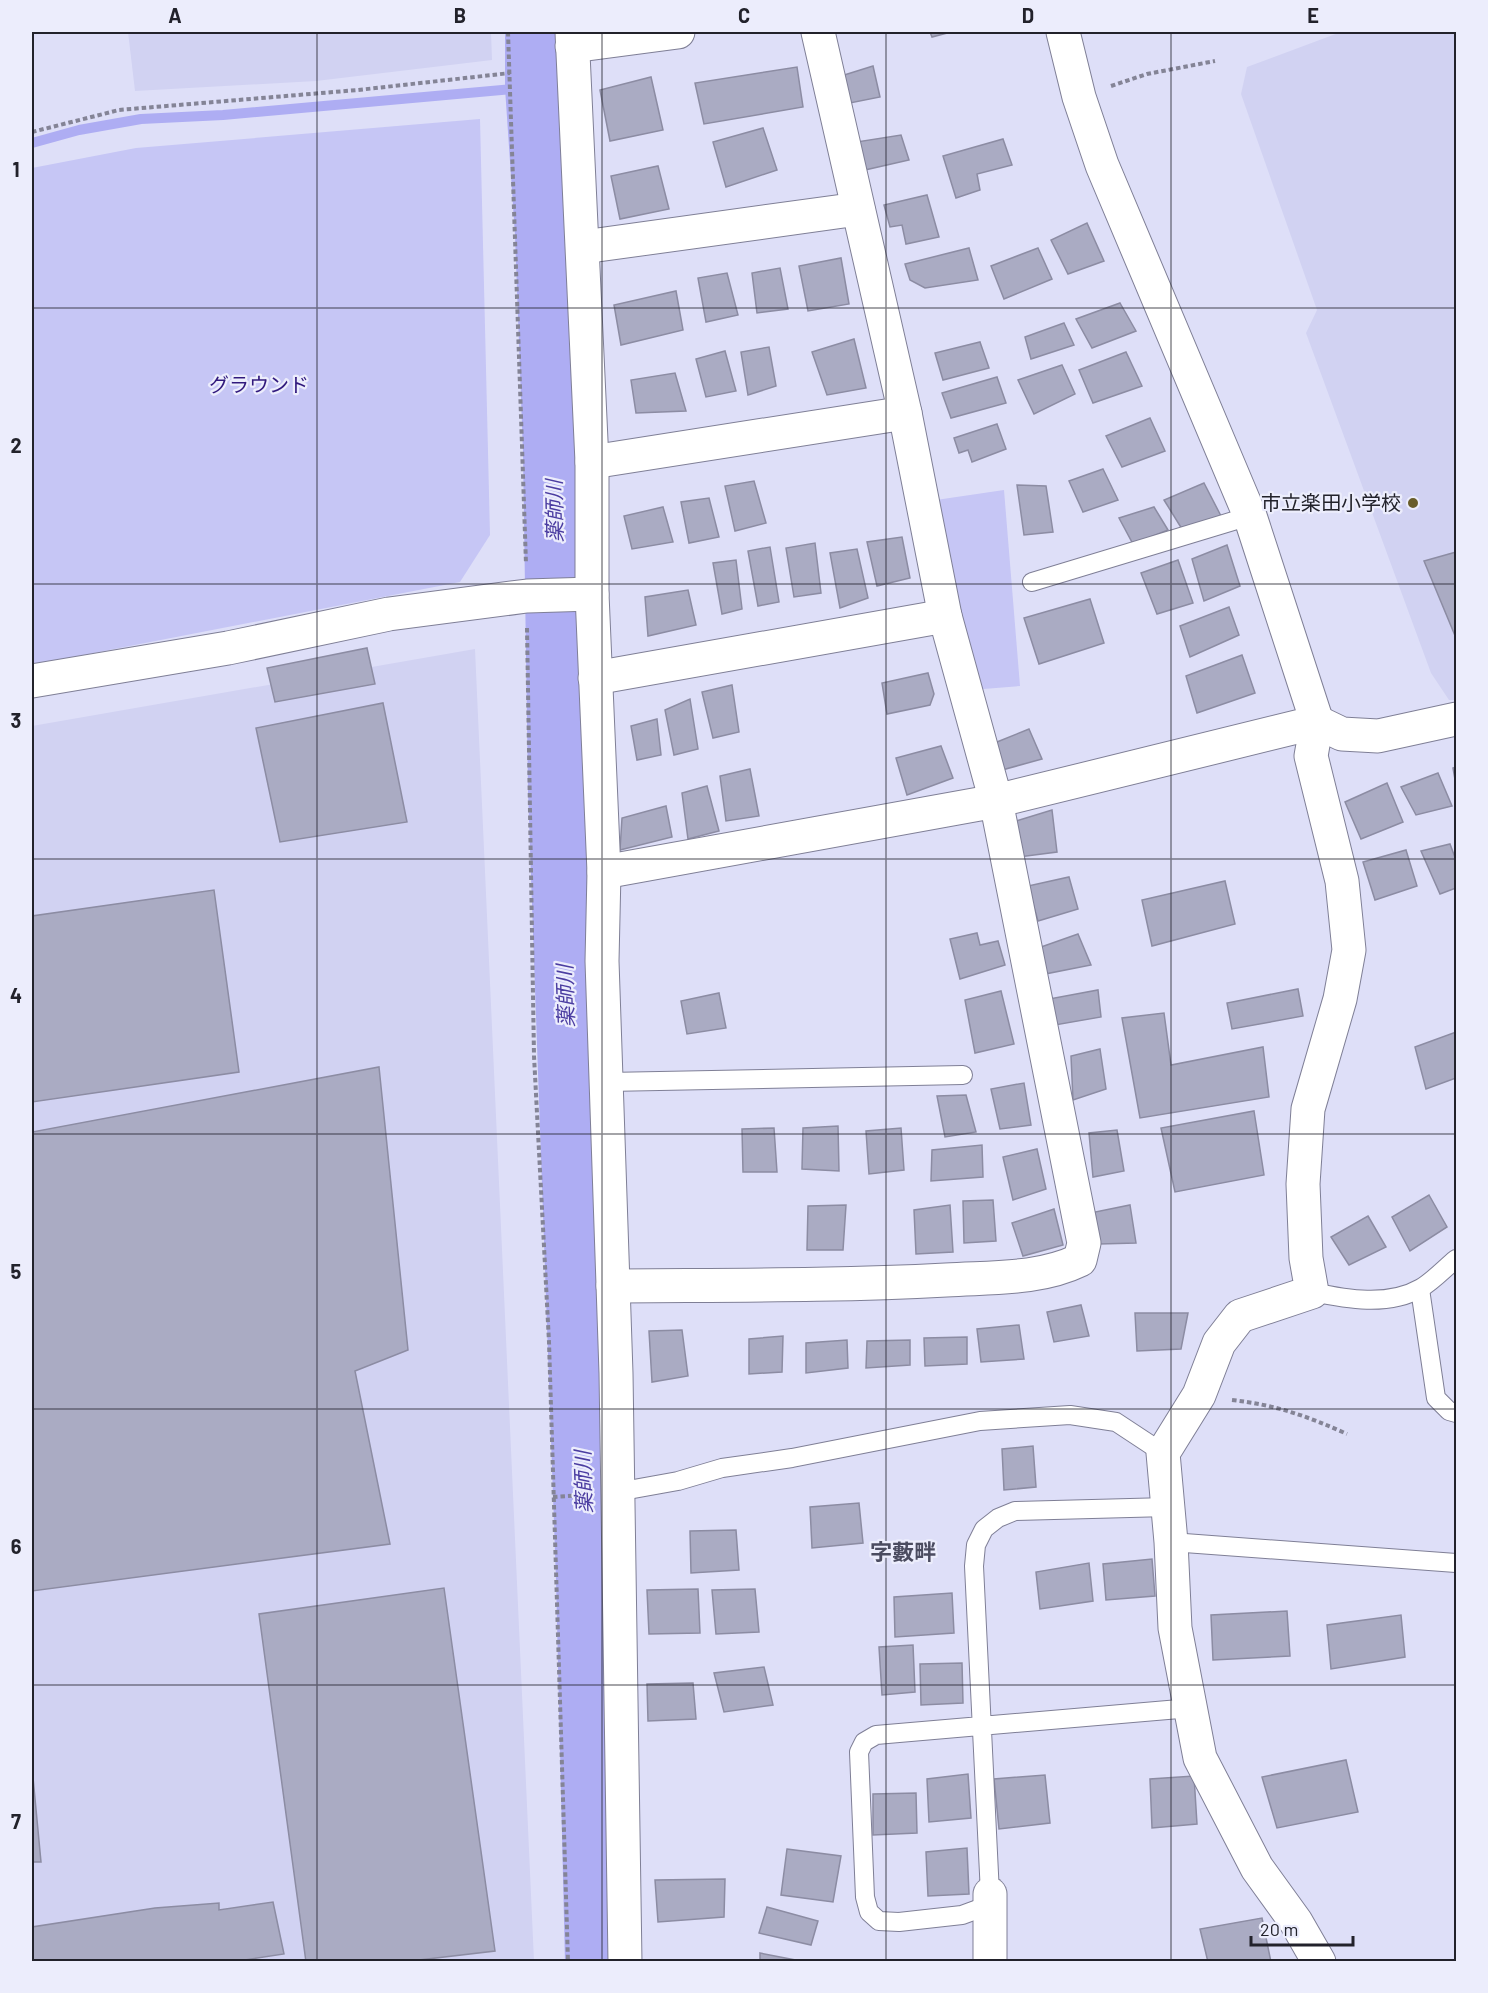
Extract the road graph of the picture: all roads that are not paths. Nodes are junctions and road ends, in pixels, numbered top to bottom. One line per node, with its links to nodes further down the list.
1 (678, 32): 4 (street)
2 (818, 32): 5 (street)
3 (1063, 32): 9 (street)
4 (572, 39): 6 (street)
5 (858, 209): 6 (street); 7 (street)
6 (583, 247): 8 (street)
7 (905, 413): 8 (street); 12 (street)
8 (592, 462): 11 (street)
9 (1250, 516): 10 (lane); 16 (street)
10 (1032, 582)
11 (584, 594): 13 (street); 14 (street)
12 (945, 616): 13 (street); 17 (street)
13 (595, 678): 18 (street)
14 (32, 681)
15 (1456, 719): 16 (street)
16 (1317, 722): 17 (street); 24 (street)
17 (996, 801): 18 (street); 22 (street)
18 (604, 872): 20 (street)
19 (963, 1075): 20 (lane)
20 (607, 1082): 22 (street)
21 (1456, 1259): 23 (lane)
22 (613, 1286): 27 (street)
23 (1420, 1289): 24 (lane); 25 (lane)
24 (1312, 1292): 26 (street)
25 (1456, 1413)
26 (1162, 1454): 27 (lane); 28 (street)
27 (617, 1492): 34 (street)
28 (1168, 1507): 29 (street); 32 (lane)
29 (1171, 1542): 30 (lane); 31 (street)
30 (1456, 1563)
31 (1191, 1708): 32 (lane); 36 (street)
32 (982, 1725): 33 (lane); 33 (lane)
33 (990, 1894): 35 (street)
34 (625, 1962)
35 (990, 1962)
36 (1319, 1962)

